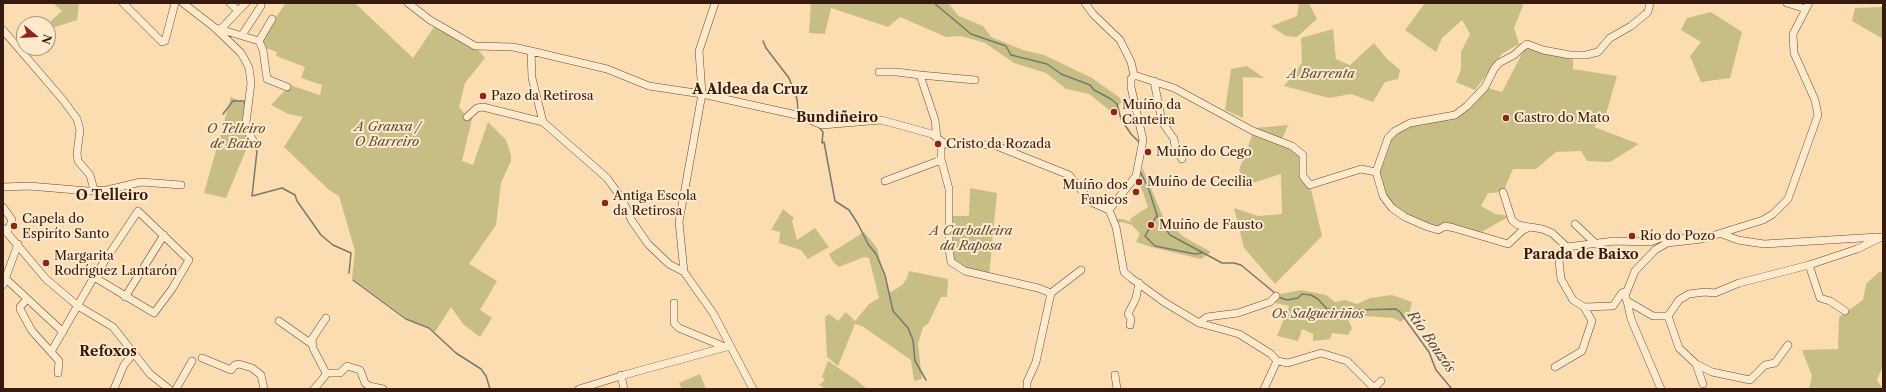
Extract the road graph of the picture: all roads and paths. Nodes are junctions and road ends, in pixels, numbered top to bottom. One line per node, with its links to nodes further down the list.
1 (123, 3): 2 (street)
2 (175, 3)
3 (183, 3): 15 (street)
4 (230, 3): 13 (street)
5 (246, 3): 13 (street)
6 (408, 3): 19 (street)
7 (715, 3): 26 (street)
8 (1085, 3): 21 (street)
9 (1650, 3): 33 (street)
10 (1787, 3): 12 (street)
11 (261, 6): 17 (street)
12 (1808, 6): 44 (street)
13 (238, 11): 15 (street)
14 (272, 19): 18 (street)
15 (218, 28): 17 (street); 30 (street)
16 (3, 30): 37 (street)
17 (242, 35): 18 (street)
18 (259, 41): 25 (street)
19 (530, 51): 26 (street); 28 (street)
20 (879, 72): 22 (street)
21 (1134, 75): 24 (street); 40 (street)
22 (920, 76): 23 (street); 29 (street)
23 (975, 80)
24 (1154, 81): 31 (street); 33 (street)
25 (287, 87)
26 (702, 94): 29 (street); 55 (street)
27 (467, 117): 28 (street)
28 (543, 122): 55 (street)
29 (937, 138): 32 (street); 40 (street)
30 (254, 142)
31 (1182, 159)
32 (942, 160): 34 (street); 60 (street)
33 (1376, 172): 42 (street)
34 (885, 181)
35 (181, 185): 37 (street)
36 (3, 187): 37 (street)
37 (94, 190)
38 (1503, 192): 42 (street)
39 (3, 207): 43 (street)
40 (1109, 210): 58 (street)
41 (1575, 224): 49 (street)
42 (1530, 227): 50 (street)
43 (5, 230): 48 (street)
44 (1722, 234): 46 (street); 47 (street)
45 (164, 235): 56 (street); 62 (street); 62 (street)
46 (1883, 237): 53 (street)
47 (1689, 240): 49 (street); 59 (street)
48 (18, 244): 51 (street); 52 (street)
49 (1596, 244): 50 (street)
50 (1567, 248): 67 (street)
51 (22, 251): 52 (street); 66 (street)
52 (14, 253): 57 (street)
53 (1809, 265): 68 (street); 69 (street)
54 (1081, 270): 60 (street)
55 (684, 272): 76 (street)
56 (94, 277): 62 (street); 66 (street)
57 (4, 282): 63 (street)
58 (1139, 283): 72 (street); 73 (street)
59 (1627, 291): 64 (street); 67 (street)
60 (1051, 294): 101 (street)
61 (1276, 296): 72 (street)
62 (125, 297)
63 (27, 299): 74 (street); 78 (street)
64 (1627, 301): 69 (street); 104 (street)
65 (674, 303): 76 (street)
66 (78, 306): 74 (street); 79 (street)
67 (1584, 307): 84 (street)
68 (1845, 311)
69 (1668, 316): 83 (street)
70 (326, 318): 75 (street)
71 (279, 321): 75 (street)
72 (1199, 323): 82 (street)
73 (1130, 325)
74 (63, 332): 78 (street)
75 (313, 344): 86 (street)
76 (728, 346): 87 (street); 100 (street)
77 (1788, 346): 83 (street)
78 (51, 352): 85 (street)
79 (133, 354): 92 (street); 93 (street)
80 (202, 358): 95 (street)
81 (192, 361): 94 (street)
82 (1277, 361): 91 (street); 103 (street)
83 (1696, 364): 90 (street)
84 (1556, 367)
85 (58, 373)
86 (326, 373): 96 (street); 97 (street)
87 (621, 375): 98 (street); 99 (street)
88 (1115, 375): 102 (street)
89 (1381, 380): 91 (street)
90 (1703, 384)
91 (1375, 388)
92 (114, 389)
93 (169, 389)
94 (176, 389)
95 (264, 389)
96 (314, 389)
97 (383, 389)
98 (579, 389)
99 (624, 389)
100 (753, 389)
101 (1027, 389)
102 (1117, 389)
103 (1264, 389)
104 (1661, 389)

